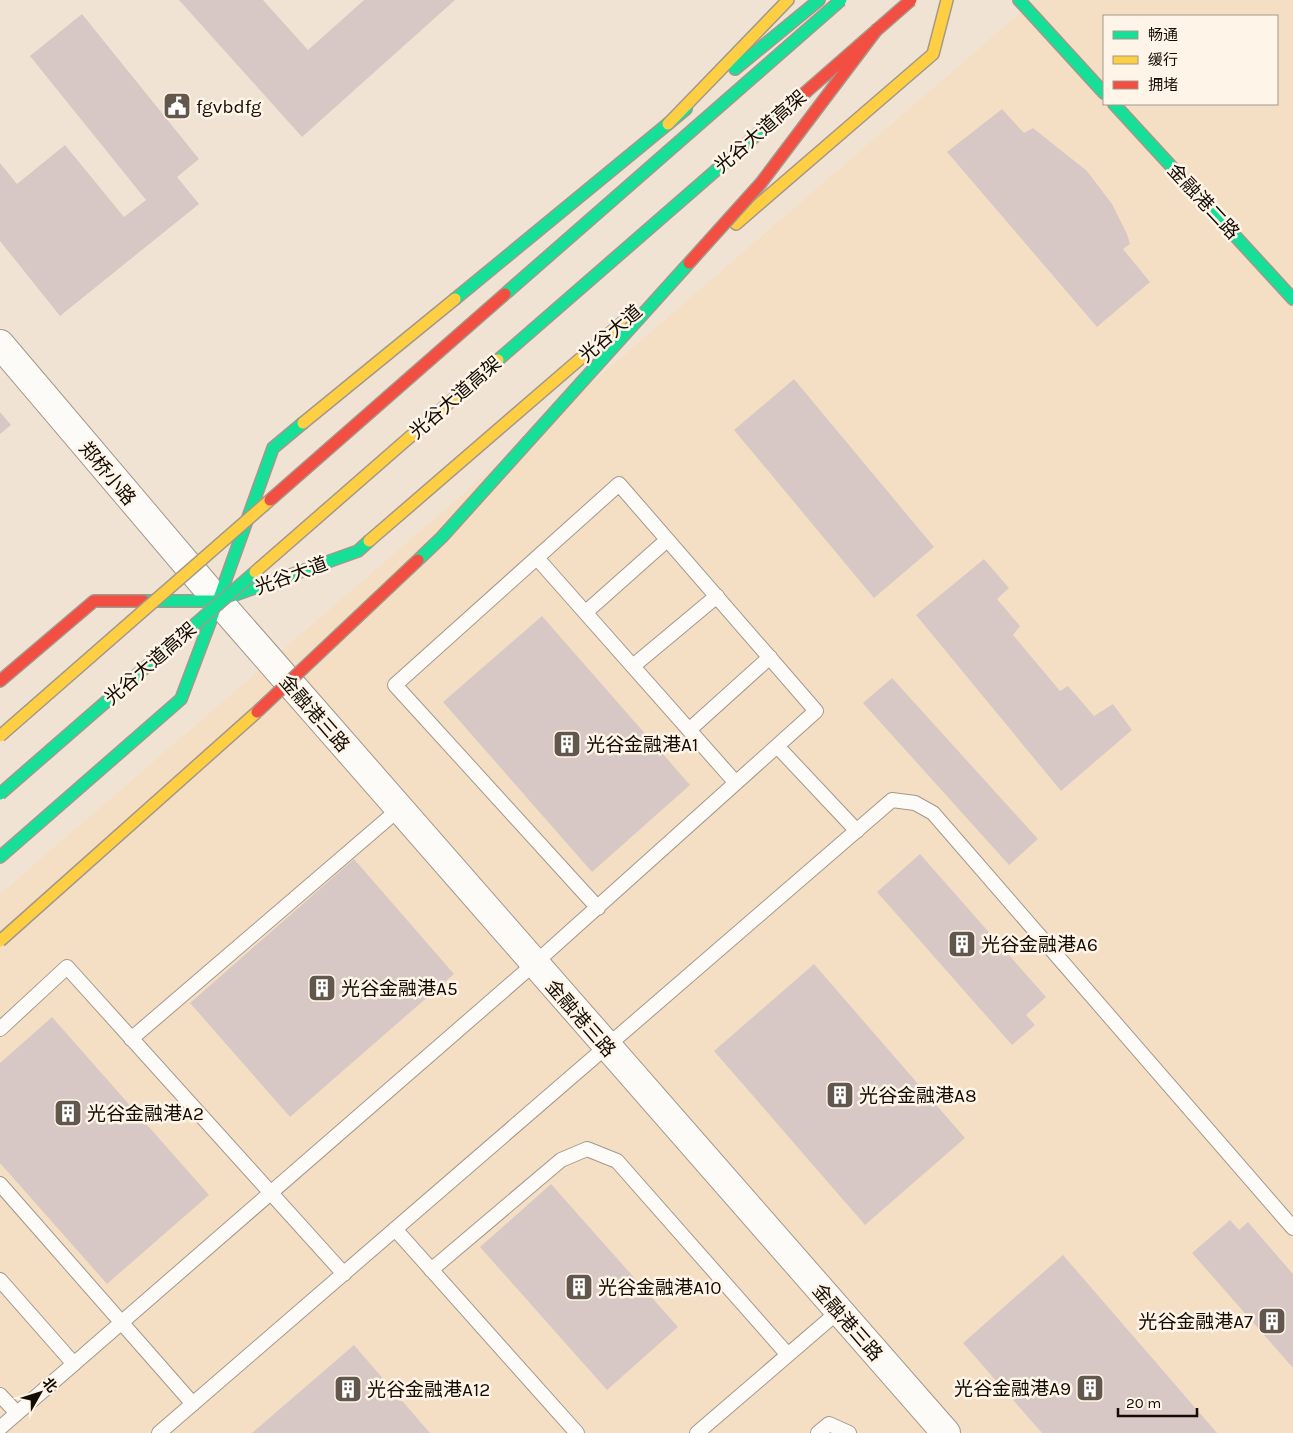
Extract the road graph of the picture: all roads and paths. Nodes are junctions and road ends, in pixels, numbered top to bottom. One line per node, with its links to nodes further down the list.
1 (788, 0): 10 (main road)
2 (819, 0): 10 (main road, 光谷大道)
3 (841, 0): 22 (main road, bridge)
4 (911, 0): 7 (main road, 光谷大道高架, bridge)
5 (947, 0): 16 (main road, 光谷大道)
6 (1019, 0): 8 (main road)
7 (878, 28): 25 (main road, 光谷大道高架, bridge); 30 (main road, bridge)
8 (1103, 92)
9 (1115, 105): 11 (main road, 金融港二路)
10 (668, 124): 16 (main road, 光谷大道)
11 (1293, 298)
12 (0, 344): 16 (street, 郑桥小路)
13 (667, 540): 14 (lane); 15 (lane); 17 (lane)
14 (537, 558): 17 (lane); 29 (lane)
15 (716, 596): 18 (lane); 19 (lane)
16 (218, 601): 20 (main road, 光谷大道); 26 (street, 金融港三路); 28 (main road, 光谷大道)
17 (586, 612): 19 (lane)
18 (770, 657): 21 (lane); 23 (lane)
19 (633, 666): 21 (lane)
20 (0, 681)
21 (690, 730): 24 (lane)
22 (0, 736)
23 (777, 746): 24 (lane); 27 (lane)
24 (736, 783): 29 (lane)
25 (0, 794)
26 (399, 810): 31 (street, 金融港三路); 33 (lane)
27 (857, 831): 34 (lane); 37 (lane)
28 (0, 857)
29 (598, 908): 31 (lane)
30 (0, 941)
31 (534, 964): 34 (street, 金融港三路); 36 (lane)
32 (0, 1028): 33 (lane)
33 (131, 1039): 36 (lane)
34 (606, 1046): 38 (lane); 42 (street, 金融港三路)
35 (0, 1184): 43 (lane)
36 (270, 1193): 40 (lane); 43 (lane)
37 (1293, 1228)
38 (395, 1229): 39 (lane); 40 (lane)
39 (431, 1270): 44 (lane); 51 (lane)
40 (344, 1274): 47 (lane)
41 (0, 1280): 45 (lane)
42 (839, 1311): 44 (lane); 55 (street, 金融港三路)
43 (122, 1322): 45 (lane); 47 (lane)
44 (788, 1355): 52 (lane)
45 (74, 1364): 48 (lane)
46 (0, 1395): 48 (lane)
47 (193, 1404): 50 (lane)
48 (17, 1413): 49 (lane)
49 (0, 1428)
50 (160, 1433)
51 (577, 1433)
52 (697, 1433)
53 (818, 1433): 54 (lane)
54 (849, 1433)
55 (946, 1433)

